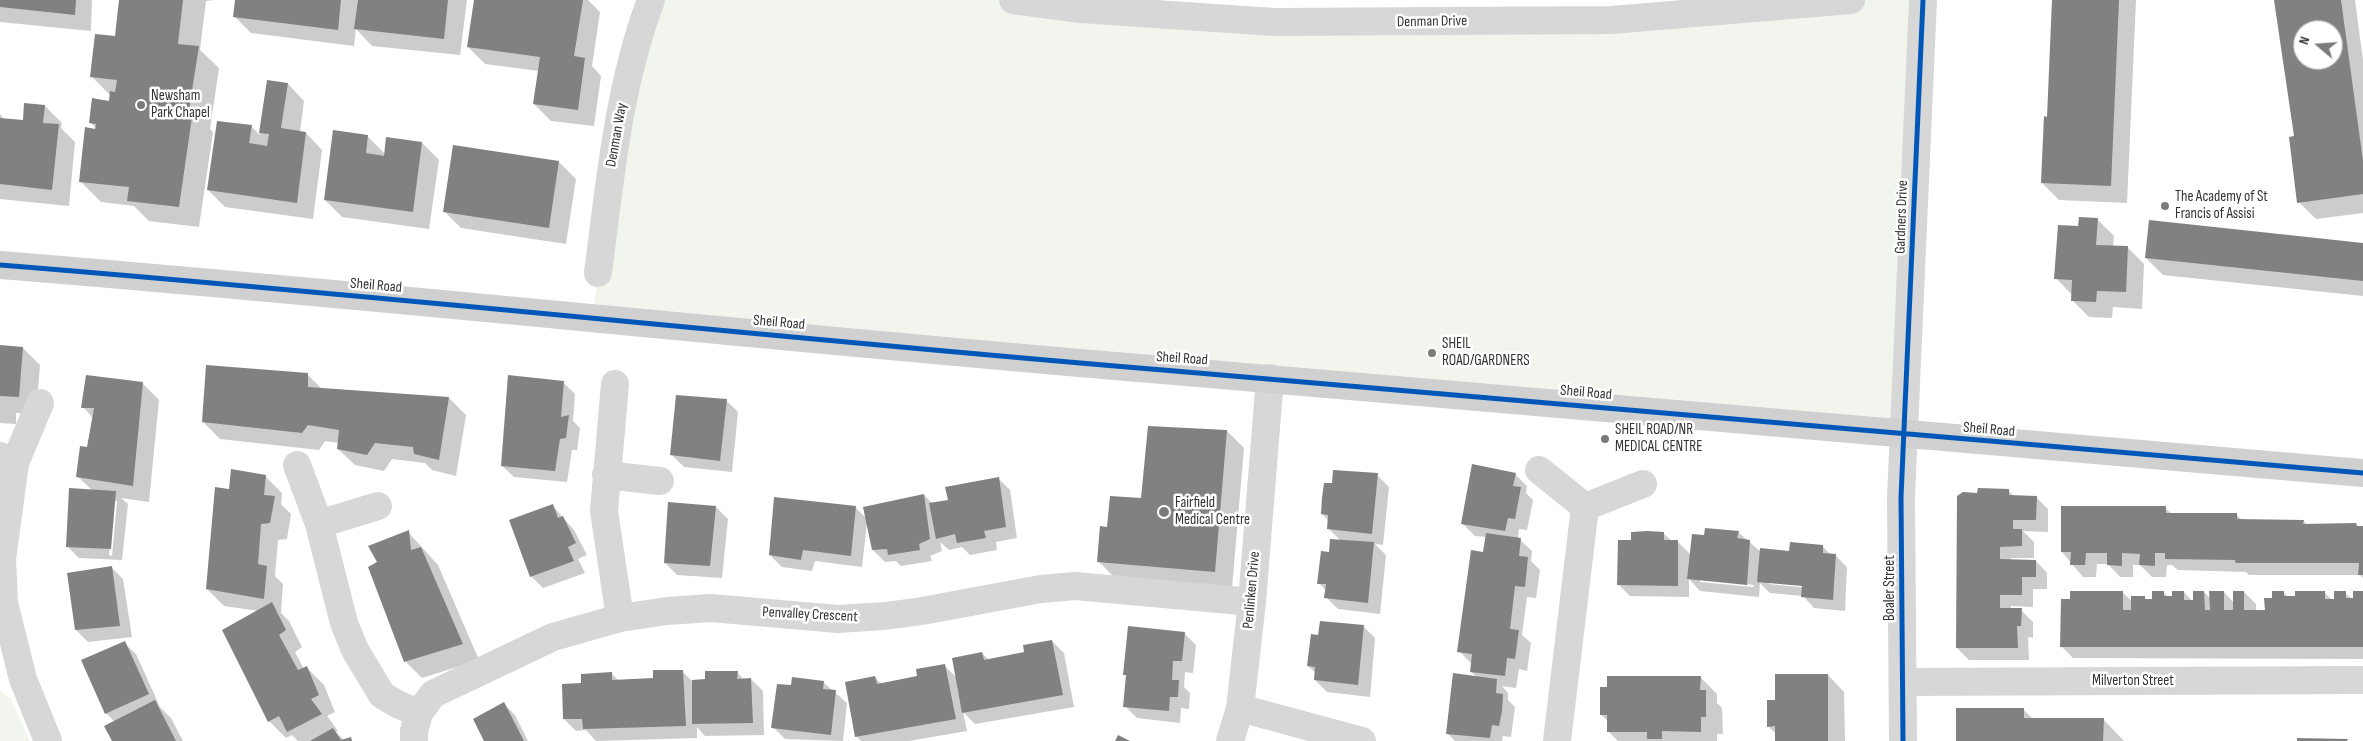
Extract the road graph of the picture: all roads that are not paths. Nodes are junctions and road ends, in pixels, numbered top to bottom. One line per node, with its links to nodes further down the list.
1 (651, 0): 6 (street, Denman Way)
2 (1013, 0): 3 (street, Denman Drive)
3 (1851, 0)
4 (1923, 0): 10 (street, Gardners Drive)
5 (0, 265): 7 (main road, Sheil Road)
6 (598, 273)
7 (1270, 378): 10 (main road, Sheil Road); 21 (street, Penlinken Drive)
8 (615, 384): 15 (street)
9 (40, 403): 11 (street)
10 (1904, 435): 14 (main road, Sheil Road); 24 (street, Boaler Street)
11 (8, 459): 27 (street)
12 (297, 466): 20 (street)
13 (1539, 470): 19 (street)
14 (2363, 473)
15 (606, 475): 16 (street); 22 (street)
16 (660, 481)
17 (1642, 484): 19 (street)
18 (378, 506): 20 (street)
19 (1585, 507): 31 (street)
20 (319, 524): 26 (street)
21 (1252, 602): 22 (street, Penvalley Crescent); 25 (street, Penlinken Drive)
22 (620, 618): 26 (street, Penvalley Crescent)
23 (2363, 680): 24 (street, Milverton Street)
24 (1904, 682): 32 (street, Boaler Street)
25 (1240, 708): 29 (street, Penlinken Drive); 30 (street)
26 (419, 713): 28 (street, Penvalley Crescent)
27 (48, 741)
28 (414, 741)
29 (1230, 741)
30 (1362, 741)
31 (1556, 741)
32 (1903, 741)

